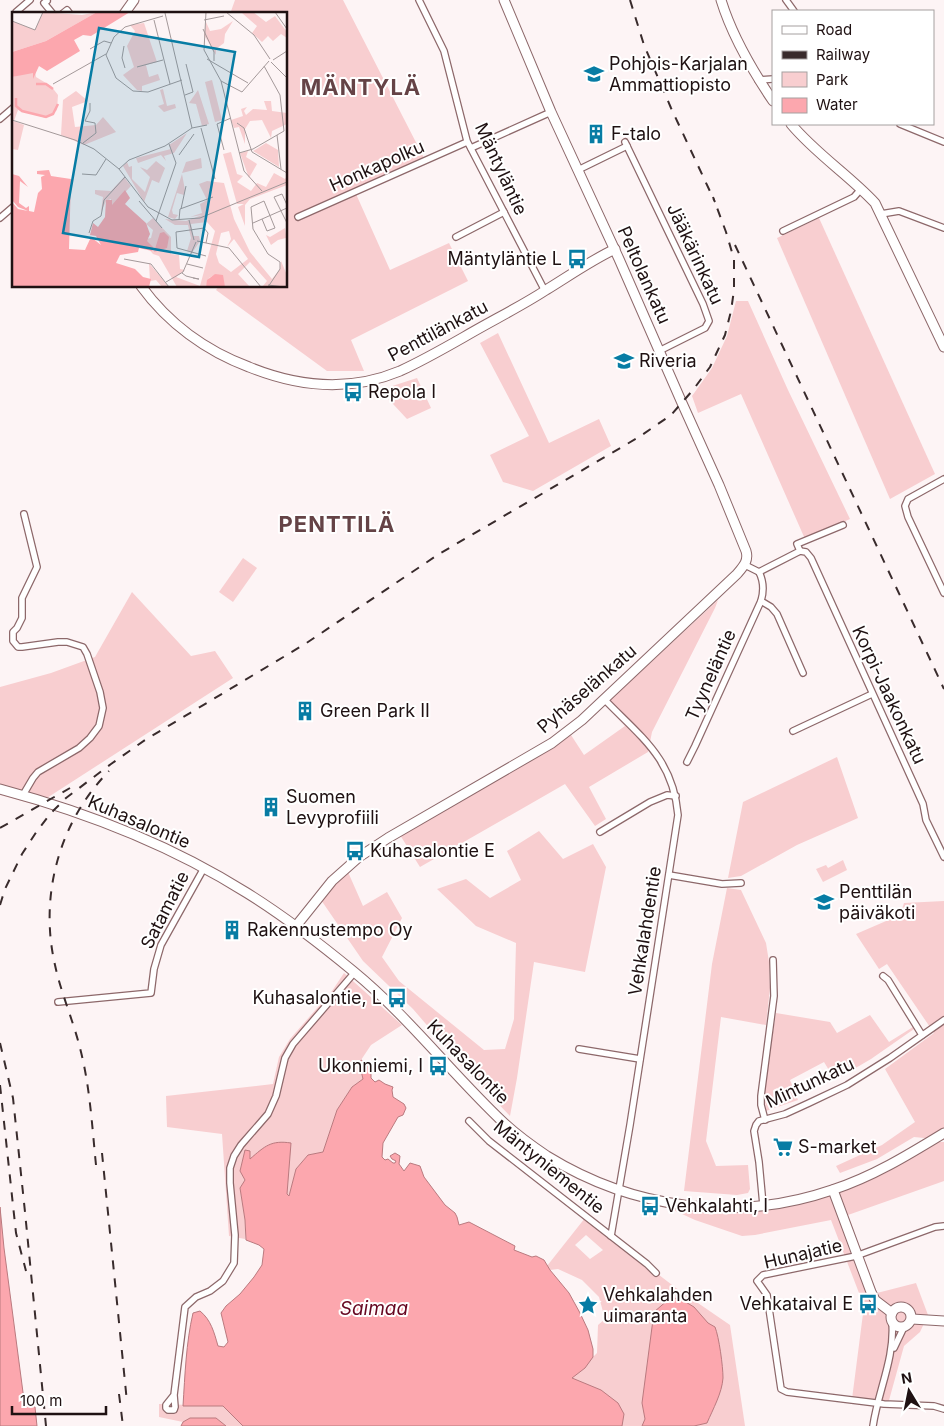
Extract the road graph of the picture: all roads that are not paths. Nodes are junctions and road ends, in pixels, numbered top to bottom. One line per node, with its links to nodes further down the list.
1 (30, 0): 7 (street)
2 (46, 0): 8 (street)
3 (134, 0): 9 (street)
4 (419, 0): 18 (street, Mäntyläntie)
5 (504, 0): 14 (street, Peltolankatu)
6 (721, 0): 11 (street)
7 (16, 12)
8 (51, 12)
9 (125, 12)
10 (772, 79): 11 (street)
11 (758, 80): 12 (street)
12 (772, 100)
13 (12, 109): 15 (street)
14 (551, 112): 20 (street); 21 (street, Peltolankatu)
15 (0, 119)
16 (792, 125): 22 (street)
17 (902, 125): 19 (street)
18 (467, 142): 20 (street, Mäntyläntie); 26 (street, Honkapolku)
19 (944, 142)
20 (471, 148): 24 (street, Mäntyläntie)
21 (578, 170): 31 (street, Peltolankatu); 35 (street, Jääkärinkatu)
22 (861, 189): 25 (street); 29 (street)
23 (12, 208): 27 (street)
24 (504, 212): 30 (street); 33 (street, Mäntyläntie)
25 (881, 214): 28 (street); 34 (street)
26 (298, 217)
27 (0, 218)
28 (944, 228)
29 (783, 231)
30 (456, 237)
31 (615, 249): 33 (street, Penttilänkatu); 35 (street, Peltolankatu)
32 (143, 288): 33 (street, Penttilänkatu)
33 (545, 291)
34 (944, 347)
35 (659, 351): 40 (street, Peltolankatu)
36 (944, 479): 42 (street)
37 (24, 514): 50 (street)
38 (843, 525): 39 (street)
39 (800, 551): 41 (street); 45 (street, Korpi-Jaakonkatu)
40 (745, 564): 41 (street); 46 (street, Pyhäselänkatu)
41 (759, 572): 43 (street)
42 (944, 593)
43 (761, 601): 44 (street); 48 (street, Tyyneläntie)
44 (803, 673)
45 (872, 694): 47 (street); 53 (street, Korpi-Jaakonkatu)
46 (605, 700): 51 (street, Vehkalahdentie); 57 (street, Pyhäselänkatu)
47 (792, 731)
48 (687, 762)
49 (0, 789): 50 (street, Kuhasalontie)
50 (24, 795): 54 (street, Kuhasalontie)
51 (676, 796): 52 (street); 55 (street, Vehkalahdentie)
52 (600, 832)
53 (944, 857)
54 (204, 868): 57 (street, Kuhasalontie); 61 (street, Satamatie)
55 (669, 875): 56 (street); 65 (street, Vehkalahdentie)
56 (741, 883)
57 (296, 926): 59 (street, Kuhasalontie)
58 (772, 960): 66 (street)
59 (355, 972): 69 (street, Kuhasalontie); 81 (street)
60 (883, 976): 63 (street)
61 (58, 1002)
62 (944, 1020): 63 (street, Mintunkatu)
63 (922, 1035): 66 (street, Mintunkatu)
64 (579, 1049): 65 (street)
65 (640, 1059): 69 (street, Vehkalahdentie)
66 (765, 1120): 71 (street, Mintunkatu)
67 (469, 1121): 73 (street, Mäntyniementie)
68 (944, 1133): 70 (street, Kuhasalontie)
69 (619, 1190): 71 (street, Kuhasalontie); 73 (street, Vehkalahdentie)
70 (833, 1190): 71 (street, Kuhasalontie); 74 (street)
71 (763, 1206)
72 (944, 1226): 74 (street)
73 (611, 1236): 75 (street, Mäntyniementie)
74 (856, 1256): 76 (street); 82 (street, Hunajatie)
75 (656, 1273)
76 (892, 1318): 77 (street); 79 (street); 80 (street)
77 (912, 1319): 78 (street); 79 (street)
78 (944, 1321)
79 (904, 1327): 80 (street)
80 (892, 1352): 82 (street)
81 (174, 1395)
82 (878, 1403): 84 (street); 86 (street)
83 (944, 1404): 84 (street)
84 (934, 1406): 85 (street)
85 (944, 1408)
86 (873, 1426)

